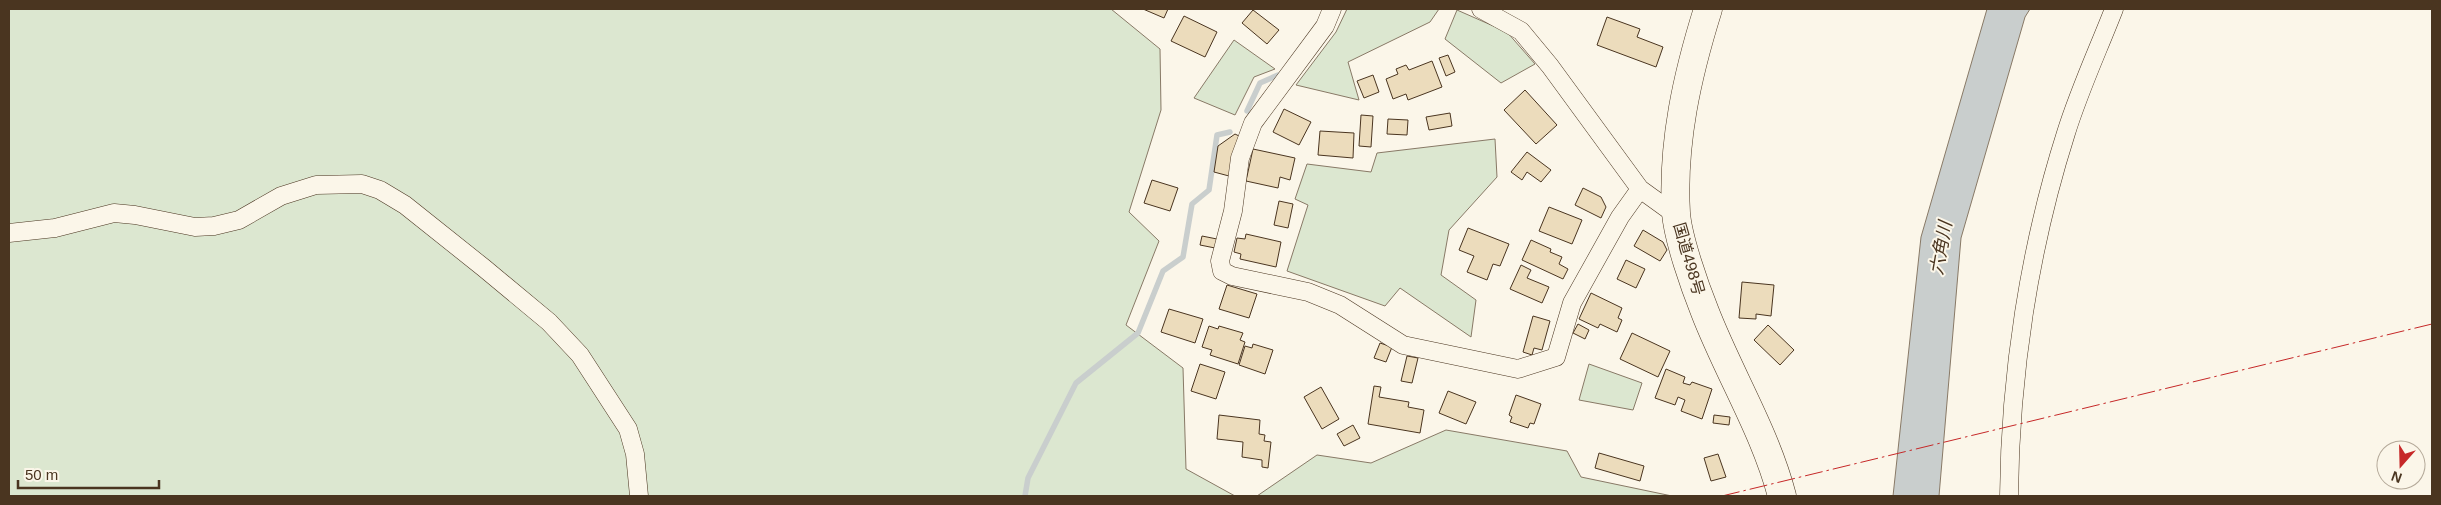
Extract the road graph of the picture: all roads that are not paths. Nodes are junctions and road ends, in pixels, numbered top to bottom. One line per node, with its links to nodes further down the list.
1 (1332, 9): 5 (street)
2 (1481, 9): 5 (street)
3 (1708, 9): 6 (highway, 国道498号)
4 (2114, 9): 10 (street)
5 (1640, 189): 6 (street)
6 (1676, 215): 9 (highway, 国道498号)
7 (9, 233): 8 (street)
8 (639, 496)
9 (1782, 496)
10 (2009, 496)

